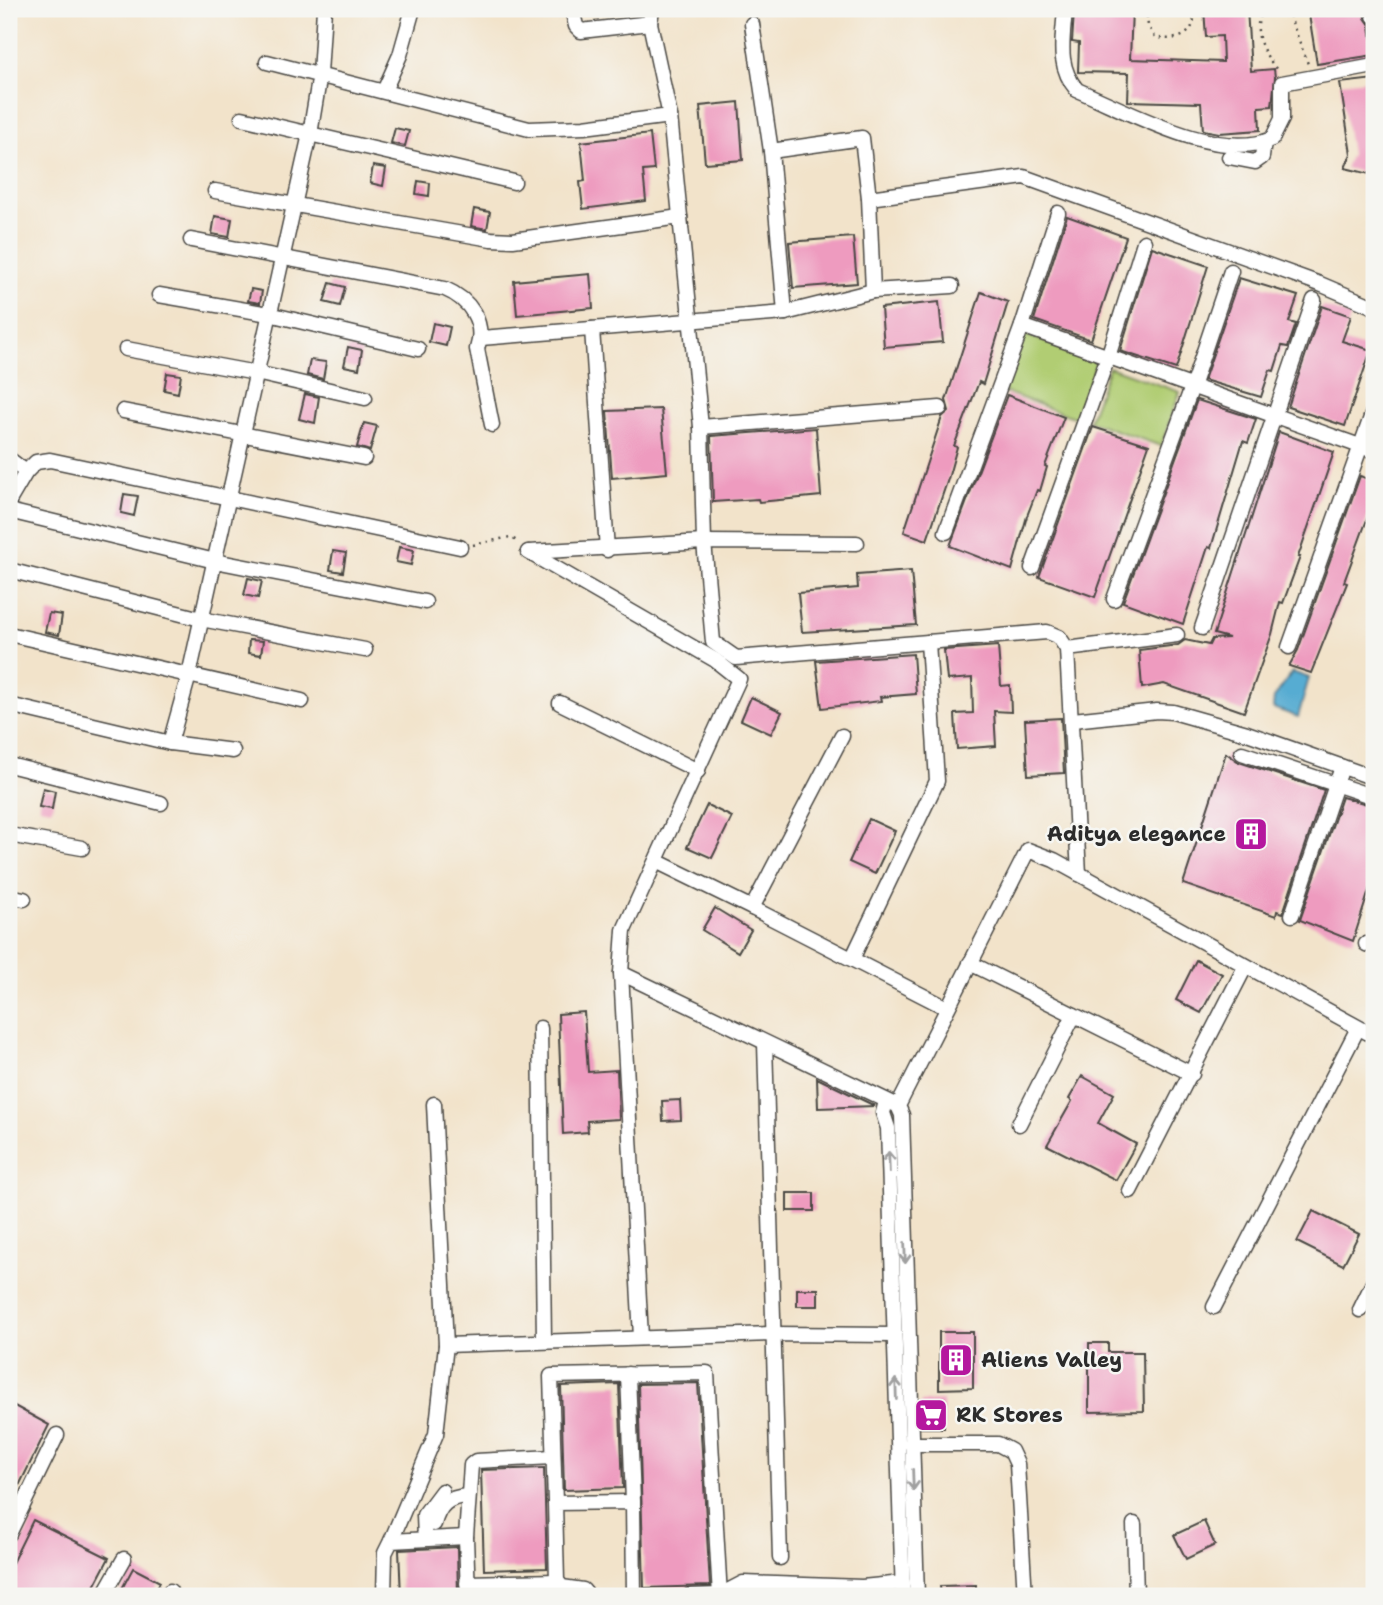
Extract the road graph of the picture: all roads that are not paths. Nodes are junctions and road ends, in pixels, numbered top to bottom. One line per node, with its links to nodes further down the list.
1 (324, 9): 11 (street)
2 (413, 9): 12 (street)
3 (572, 9): 6 (street)
4 (1066, 9): 16 (street)
5 (1373, 9): 7 (street)
6 (651, 16): 13 (street)
7 (1374, 16)
8 (752, 24): 17 (street)
9 (267, 62): 11 (street)
10 (1374, 66): 16 (street)
11 (320, 74): 12 (street); 15 (street)
12 (384, 91): 13 (street)
13 (670, 116): 24 (street)
14 (242, 118): 15 (street)
15 (310, 134): 19 (street); 22 (street)
16 (1264, 142): 18 (street)
17 (771, 151): 21 (street); 34 (street)
18 (1228, 157)
19 (514, 182)
20 (215, 191): 22 (street)
21 (869, 198): 30 (street); 33 (street)
22 (293, 206): 24 (street); 27 (street)
23 (1058, 214): 37 (street)
24 (680, 217): 36 (street)
25 (191, 240): 27 (street)
26 (1144, 242): 42 (street)
27 (282, 257): 35 (street); 39 (street)
28 (1231, 271): 44 (street)
29 (952, 286): 30 (street)
30 (873, 291): 34 (street)
31 (159, 295): 35 (street)
32 (1314, 300): 49 (street)
33 (1374, 307)
34 (785, 313): 36 (street)
35 (269, 314): 41 (street); 43 (street)
36 (691, 321): 38 (street); 51 (street)
37 (1022, 326): 42 (street); 60 (street)
38 (592, 329): 39 (street); 64 (street)
39 (481, 338): 50 (street)
40 (126, 349): 43 (street)
41 (418, 349)
42 (1108, 357): 44 (street); 66 (street)
43 (256, 373): 45 (street); 52 (street)
44 (1192, 387): 49 (street); 68 (street)
45 (365, 398)
46 (940, 408): 51 (street)
47 (1374, 409): 53 (street)
48 (123, 411): 52 (street)
49 (1277, 417): 53 (street); 71 (street)
50 (492, 425)
51 (701, 427): 61 (street)
52 (242, 432): 55 (street); 57 (street)
53 (1367, 448): 75 (street)
54 (9, 458): 56 (street)
55 (365, 458)
56 (26, 472): 57 (street); 58 (street)
57 (228, 498): 63 (street); 65 (street)
58 (9, 501)
59 (9, 511): 65 (street)
60 (946, 532)
61 (704, 542): 62 (street); 64 (street); 74 (street)
62 (857, 543)
63 (460, 547)
64 (607, 550): 89 (street)
65 (215, 561): 69 (street); 70 (street)
66 (1032, 568)
67 (9, 570): 70 (street)
68 (1114, 598)
69 (425, 601)
70 (201, 620): 77 (street); 78 (street)
71 (1202, 628)
72 (9, 634): 78 (street)
73 (1177, 635): 76 (street)
74 (928, 642): 76 (street); 102 (street)
75 (1289, 647)
76 (1067, 649): 82 (street)
77 (365, 650)
78 (189, 675): 79 (street); 84 (street)
79 (302, 701)
80 (560, 704): 89 (street)
81 (9, 705): 84 (street)
82 (1073, 720): 88 (street); 97 (street)
83 (842, 736): 100 (street)
84 (170, 743): 85 (street)
85 (233, 751)
86 (1242, 753): 91 (street)
87 (9, 765): 93 (street)
88 (1338, 765): 90 (street); 91 (street)
89 (698, 771): 96 (street)
90 (1374, 778)
91 (1332, 782): 92 (street); 101 (street)
92 (1374, 797)
93 (162, 803)
94 (9, 835): 95 (street)
95 (82, 848)
96 (656, 861): 100 (street); 105 (street)
97 (1079, 874): 103 (street); 104 (street)
98 (9, 896): 99 (street)
99 (24, 899)
100 (752, 908): 102 (street)
101 (1292, 915)
102 (853, 957): 106 (street)
103 (971, 963): 106 (street); 107 (street)
104 (1245, 967): 109 (street); 112 (street)
105 (621, 973): 111 (street); 123 (street)
106 (947, 1008): 113 (street)
107 (1074, 1015): 112 (street); 115 (street)
108 (540, 1028): 124 (street)
109 (1358, 1028): 110 (street); 119 (street)
110 (1374, 1037)
111 (765, 1043): 113 (street); 121 (street)
112 (1192, 1074): 117 (street)
113 (892, 1103): 116 (street)
114 (433, 1104): 125 (street)
115 (1019, 1124)
116 (894, 1127): 122 (street, one-way to 116); 128 (street, one-way to 128)
117 (1129, 1191)
118 (1374, 1282): 120 (street)
119 (1214, 1307)
120 (1360, 1310)
121 (772, 1334): 122 (street); 123 (street); 140 (street)
122 (894, 1335): 144 (street, one-way to 122)
123 (641, 1337): 124 (street)
124 (544, 1340): 125 (street)
125 (446, 1345): 139 (street)
126 (628, 1374): 129 (street); 132 (street); 150 (street)
127 (57, 1435): 136 (street)
128 (911, 1444): 151 (street, one-way to 151); 152 (street)
129 (553, 1457): 131 (street); 133 (street)
130 (442, 1491): 138 (street)
131 (467, 1496): 134 (street); 137 (street)
132 (633, 1502): 133 (street); 148 (street)
133 (555, 1503): 142 (street)
134 (434, 1524)
135 (1133, 1524): 153 (street)
136 (9, 1534)
137 (466, 1537): 138 (street); 143 (street)
138 (425, 1539): 139 (street)
139 (391, 1541): 146 (street)
140 (780, 1558)
141 (124, 1559): 145 (street)
142 (557, 1581): 143 (street); 147 (street)
143 (467, 1589)
144 (903, 1590): 150 (street)
145 (103, 1596)
146 (384, 1596)
147 (588, 1596)
148 (634, 1596)
149 (689, 1596): 150 (street)
150 (720, 1596)
151 (917, 1596)
152 (1025, 1596)
153 (1136, 1596)

